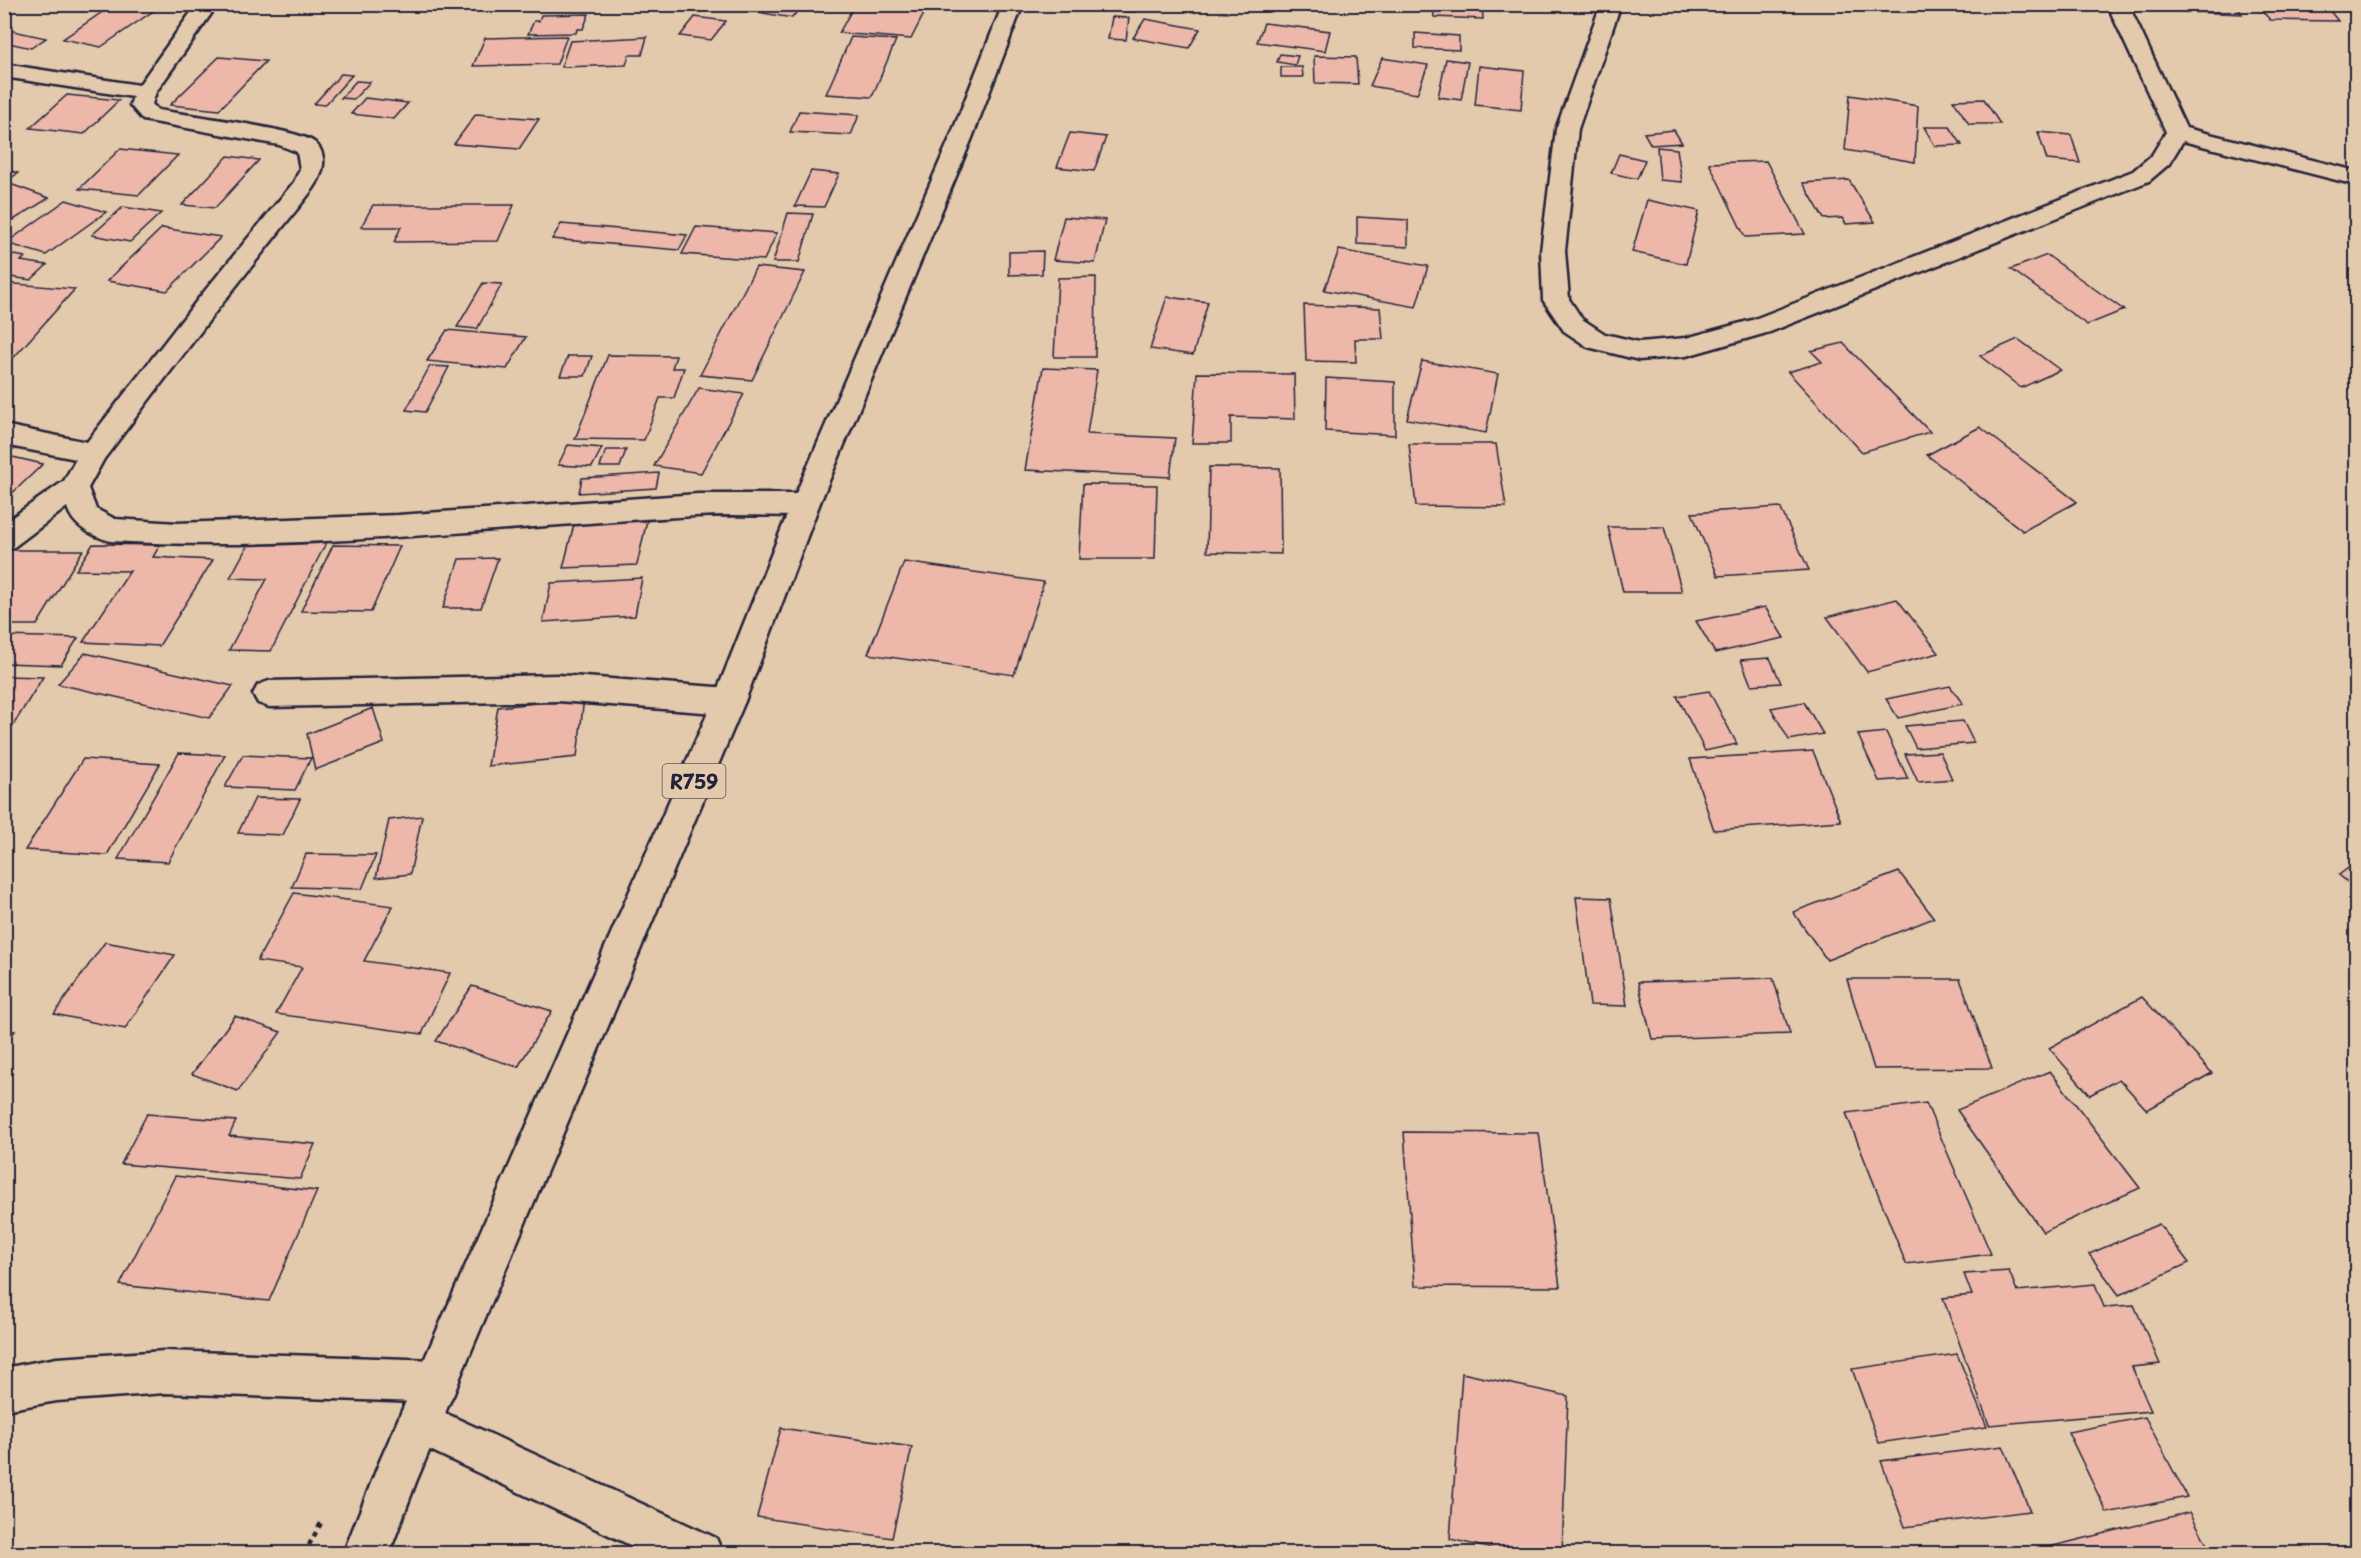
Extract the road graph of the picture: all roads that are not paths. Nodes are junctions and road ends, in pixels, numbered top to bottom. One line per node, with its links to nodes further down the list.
1 (208, 4): 6 (street)
2 (1013, 4): 12 (street, R759)
3 (1611, 4): 7 (street)
4 (2117, 4): 7 (street)
5 (4, 70): 6 (street)
6 (145, 92): 10 (street)
7 (2176, 132): 8 (street)
8 (2356, 178)
9 (4, 435): 10 (street)
10 (94, 453): 11 (street)
11 (74, 488): 12 (street); 13 (street)
12 (805, 505): 15 (street, R759)
13 (4, 539)
14 (269, 694): 15 (street)
15 (729, 700): 16 (street, R759)
16 (438, 1382): 17 (street); 18 (street, R759)
17 (4, 1389)
18 (420, 1423): 19 (street, R759); 20 (street)
19 (366, 1554)
20 (700, 1554)

